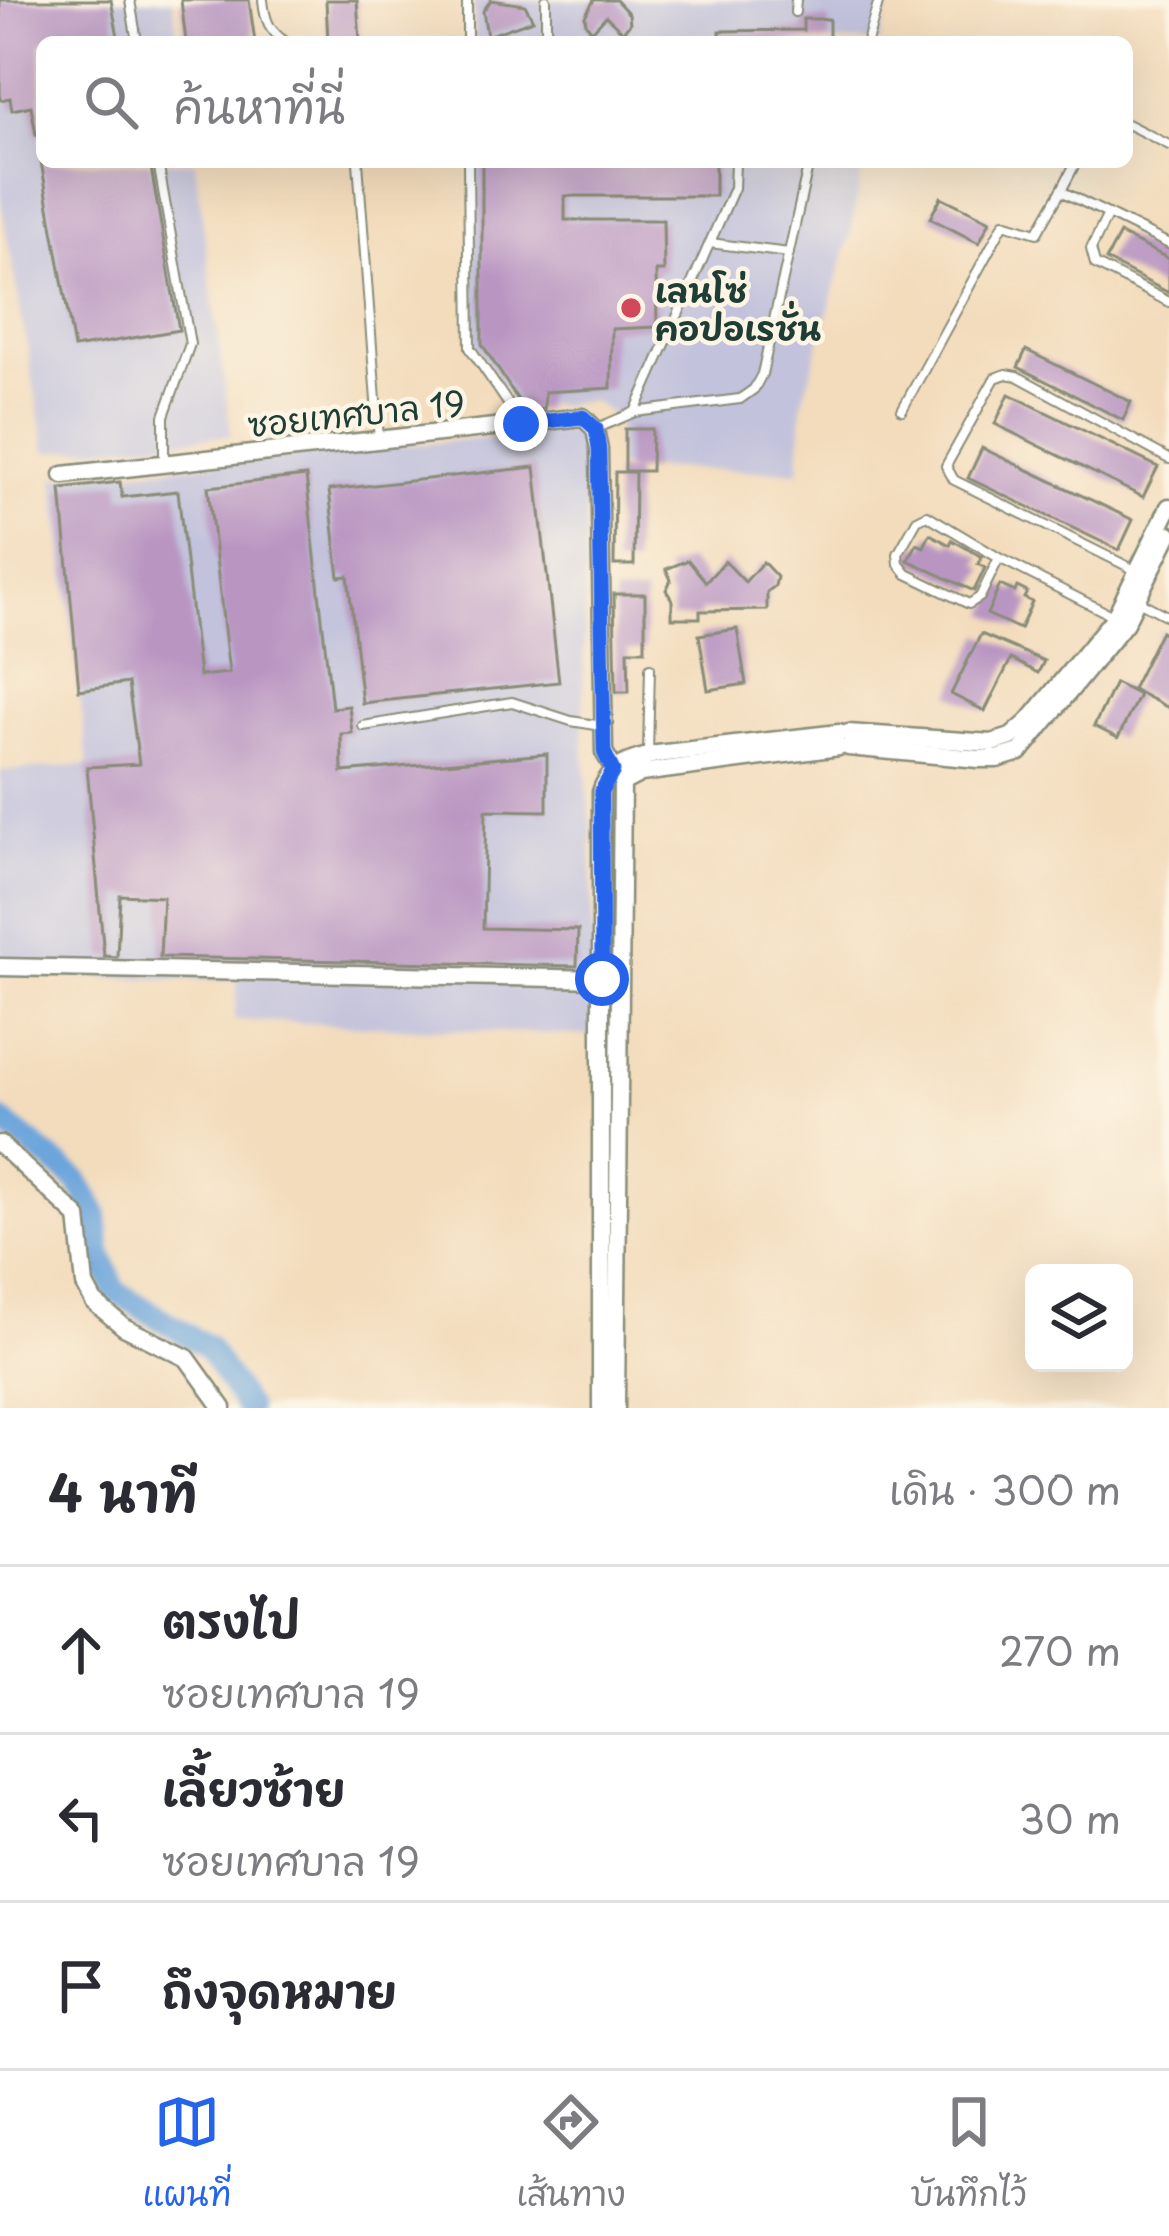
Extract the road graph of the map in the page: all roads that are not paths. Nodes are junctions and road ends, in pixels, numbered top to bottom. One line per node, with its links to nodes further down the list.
1 (130, 0): 8 (lane)
2 (262, 0): 9 (lane)
3 (466, 0): 10 (lane)
4 (546, 0): 11 (lane)
5 (796, 0): 7 (lane)
6 (879, 0): 12 (lane)
7 (795, 12)
8 (136, 36)
9 (277, 36)
10 (467, 36)
11 (546, 36)
12 (869, 36)
13 (1133, 127): 14 (lane)
14 (1169, 145)
15 (159, 168): 33 (lane)
16 (358, 168): 31 (lane)
17 (468, 168): 29 (lane)
18 (735, 168): 23 (lane)
19 (808, 168): 25 (lane)
20 (1073, 168): 21 (lane)
21 (1061, 191): 22 (lane); 27 (lane)
22 (1108, 214): 24 (lane); 26 (lane)
23 (710, 243): 25 (lane); 28 (lane)
24 (1169, 244)
25 (789, 253): 28 (lane)
26 (1169, 302)
27 (902, 410)
28 (635, 412): 30 (lane)
29 (521, 424): 30 (street, ซอยเทศบาล 19); 31 (street, ซอยเทศบาล 19)
30 (596, 429): 44 (street)
31 (380, 440): 33 (street, ซอยเทศบาล 19)
32 (1169, 459): 38 (lane)
33 (164, 463): 34 (street, ซอยเทศบาล 19)
34 (63, 475)
35 (1169, 507): 36 (street)
36 (1164, 541): 38 (street); 39 (street)
37 (999, 558): 37 (lane); 41 (lane)
38 (1137, 571): 41 (street)
39 (1136, 600): 40 (lane); 41 (street)
40 (1169, 617)
41 (1120, 620): 45 (street)
42 (650, 668): 45 (lane)
43 (362, 726): 44 (lane)
44 (603, 726): 46 (street)
45 (649, 764): 46 (street)
46 (617, 777): 48 (street); 52 (street)
47 (0, 967): 48 (street)
48 (602, 979): 51 (street)
49 (0, 1144): 50 (street)
50 (223, 1408)
51 (601, 1408)
52 (616, 1408)

